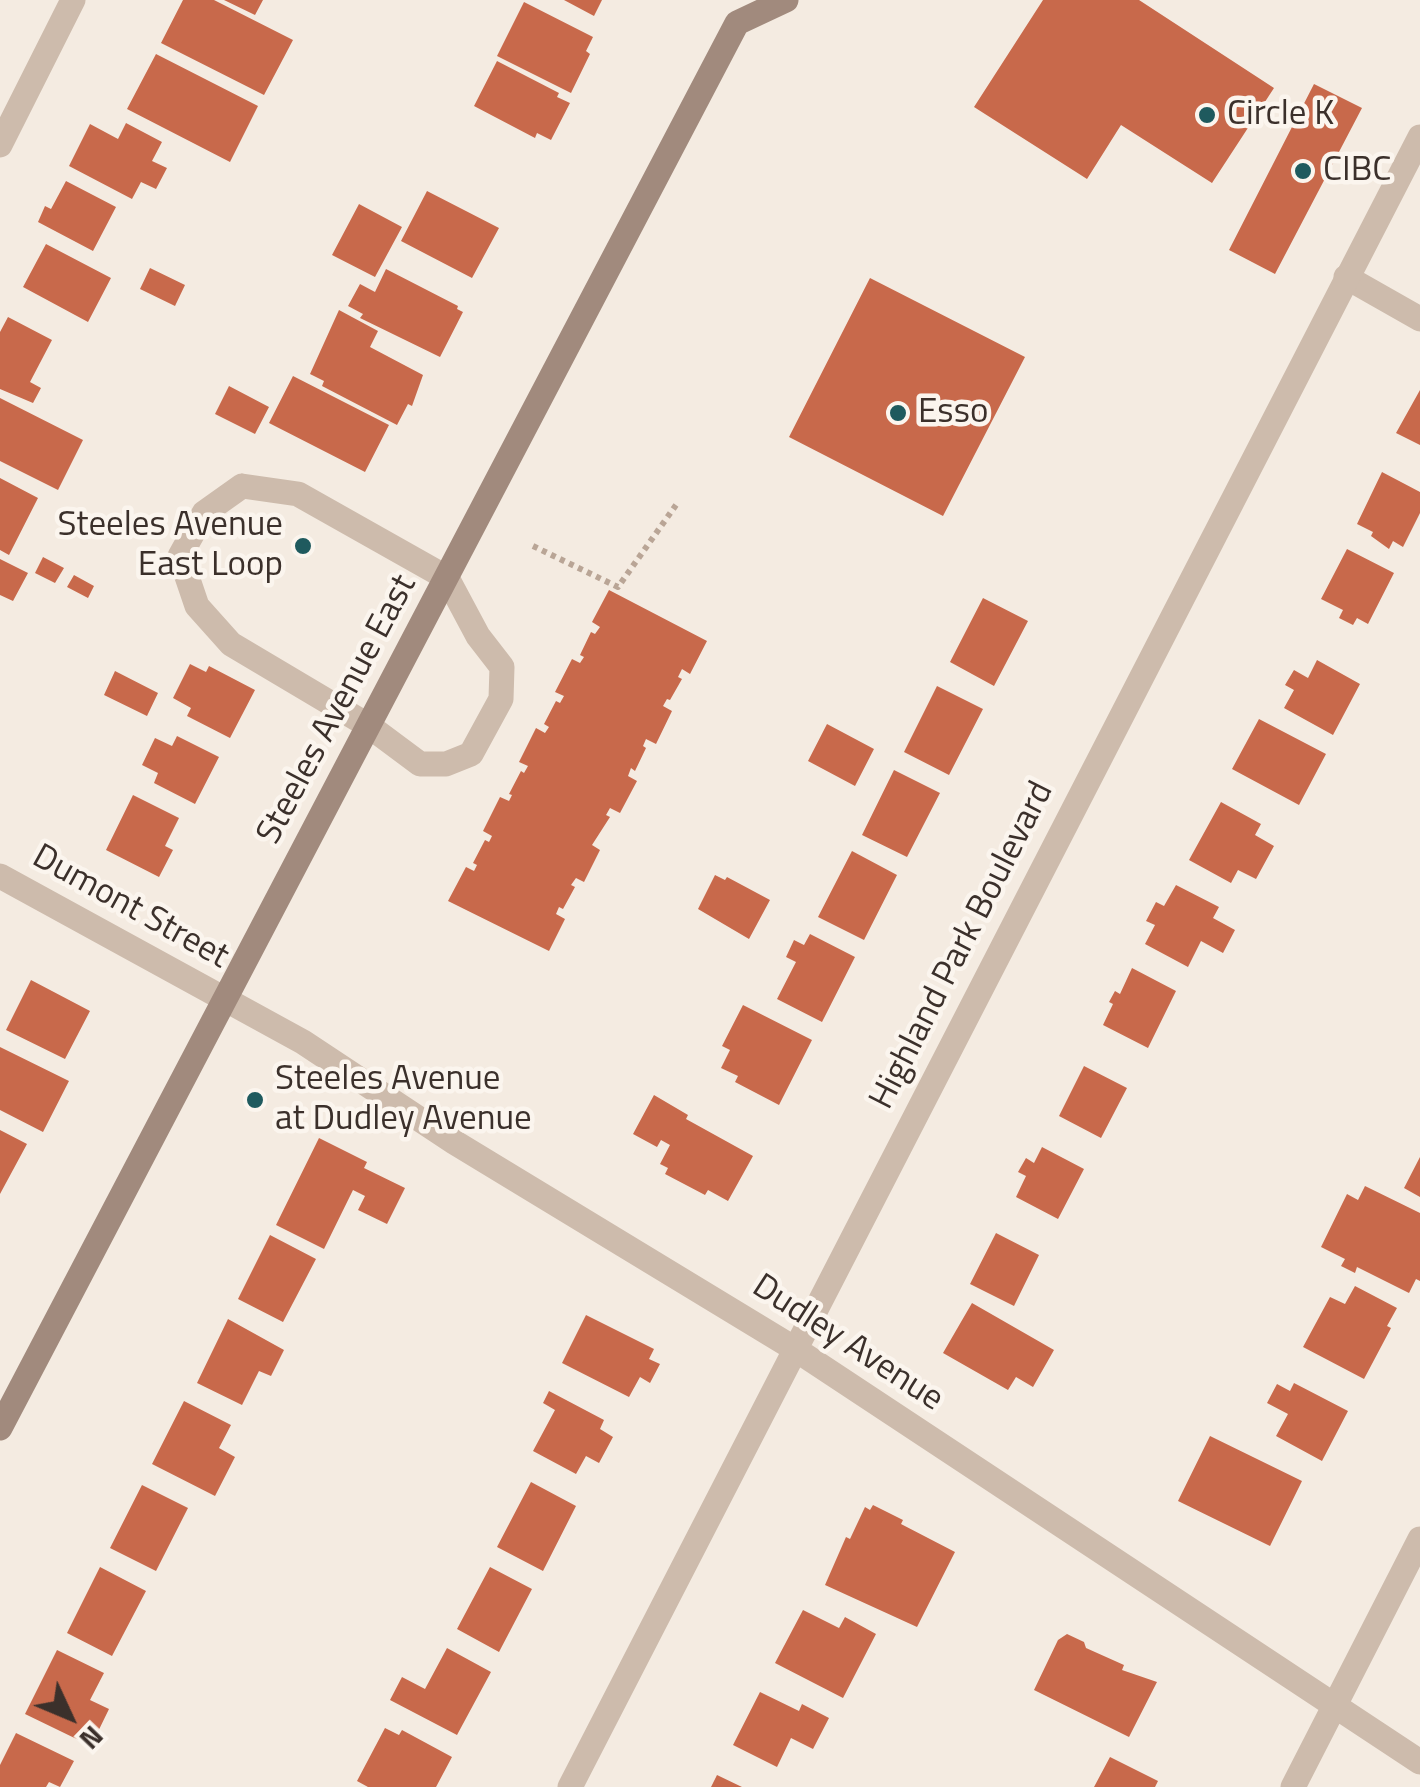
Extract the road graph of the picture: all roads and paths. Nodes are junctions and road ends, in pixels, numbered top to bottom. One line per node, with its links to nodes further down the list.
1 (73, 0): 5 (street)
2 (786, 0): 3 (main road, Steeles Avenue East)
3 (732, 12): 10 (main road, Steeles Avenue East)
4 (1420, 137): 6 (street, Highland Park Boulevard)
5 (0, 145)
6 (1346, 277): 7 (street); 14 (street, Highland Park Boulevard)
7 (1420, 319)
8 (676, 505): 9 (path)
9 (534, 546)
10 (447, 578): 11 (main road, Steeles Avenue East); 11 (street); 11 (street)
11 (369, 726): 13 (main road, Steeles Avenue East)
12 (0, 876): 13 (street, Dumont Street)
13 (226, 1001): 14 (street, Dudley Avenue); 15 (main road, Steeles Avenue East)
14 (795, 1349): 17 (street, Dudley Avenue); 19 (street, Highland Park Boulevard)
15 (0, 1428)
16 (1420, 1539): 17 (street)
17 (1335, 1705): 18 (street, Dudley Avenue); 20 (street)
18 (1420, 1762)
19 (570, 1787)
20 (1293, 1787)

